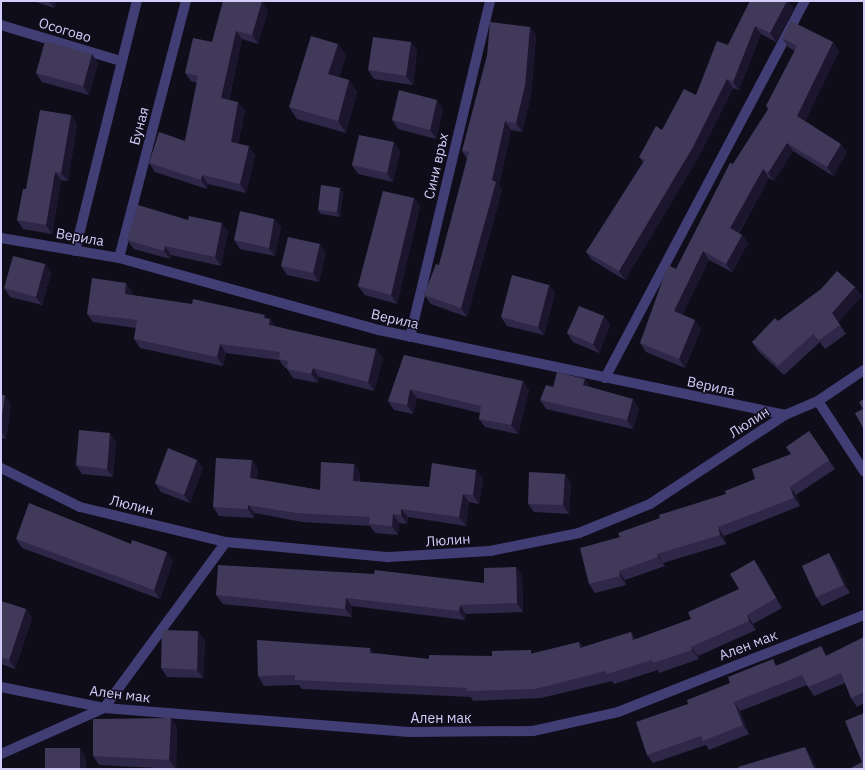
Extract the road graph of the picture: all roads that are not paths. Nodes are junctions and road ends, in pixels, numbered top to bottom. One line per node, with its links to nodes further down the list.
1 (137, 1): 6 (street)
2 (186, 1): 9 (street, Буная)
3 (490, 1): 10 (street, Сини връх)
4 (806, 1): 12 (street)
5 (1, 25): 6 (street, Осогово)
6 (121, 61): 8 (street)
7 (1, 238): 8 (street, Верила)
8 (75, 251): 9 (street, Верила)
9 (119, 258): 10 (street, Верила)
10 (410, 337): 12 (street, Верила)
11 (864, 370): 13 (street, Люлин)
12 (605, 378): 14 (street, Верила)
13 (818, 401): 14 (street, Люлин); 16 (street)
14 (785, 415): 17 (street, Люлин)
15 (1, 468): 17 (street, Люлин)
16 (864, 471)
17 (226, 542): 20 (street)
18 (864, 615): 20 (street, Ален мак)
19 (1, 687): 20 (street, Ален мак)
20 (104, 708): 21 (street)
21 (1, 754)

